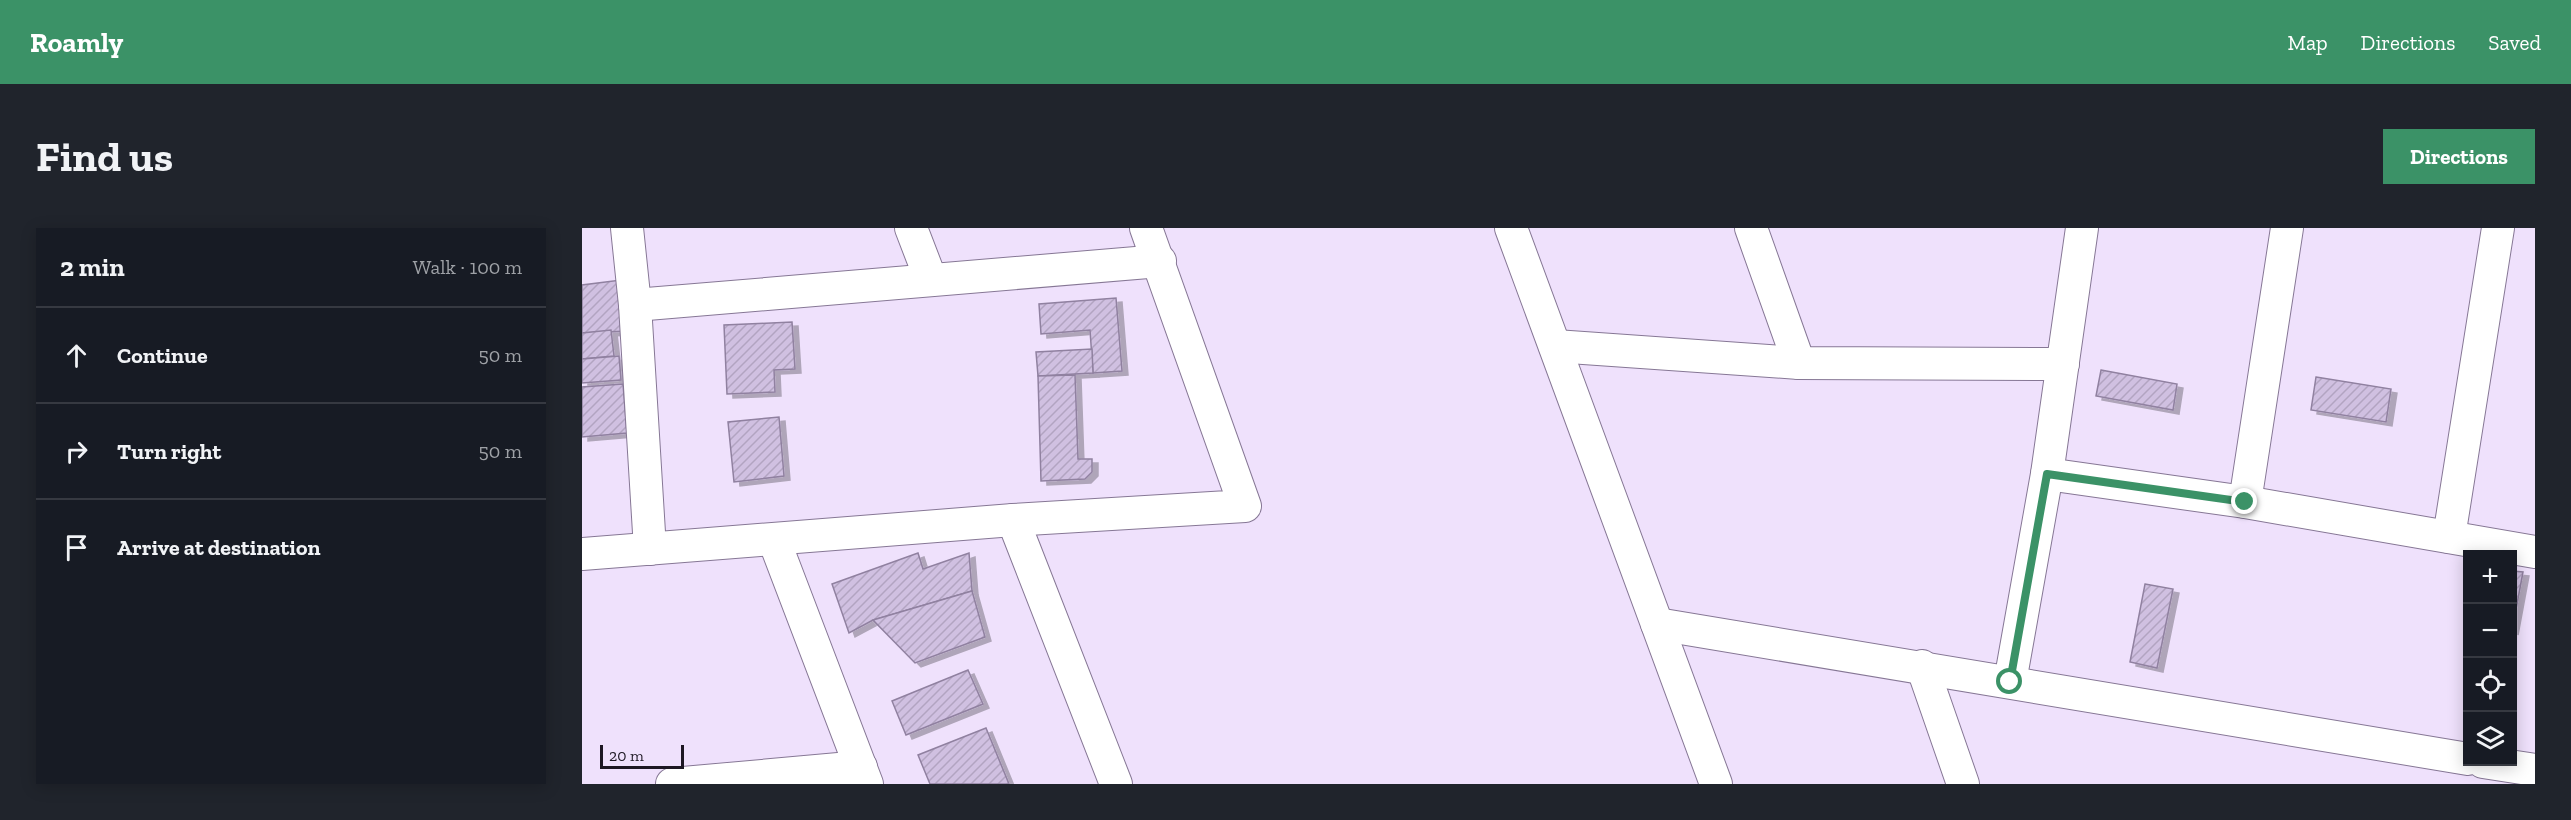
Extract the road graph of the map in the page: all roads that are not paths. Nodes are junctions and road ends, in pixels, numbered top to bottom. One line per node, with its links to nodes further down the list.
1 (627, 228): 11 (street)
2 (911, 228): 10 (street)
3 (1146, 228): 9 (street)
4 (1511, 228): 12 (street)
5 (1751, 228): 13 (street)
6 (2082, 228): 14 (street)
7 (2287, 228): 16 (street)
8 (2498, 228): 18 (street)
9 (1160, 261): 10 (street); 17 (street)
10 (931, 280): 11 (street)
11 (634, 305): 20 (street)
12 (1555, 346): 13 (street); 23 (street)
13 (1799, 363): 14 (street)
14 (2062, 364): 15 (street)
15 (2047, 474): 16 (street); 25 (street)
16 (2245, 502): 18 (street)
17 (1013, 520): 19 (street); 31 (street)
18 (2449, 537): 21 (street)
19 (774, 540): 20 (street); 29 (street)
20 (650, 549): 22 (street)
21 (2535, 552)
22 (582, 554)
23 (1658, 624): 24 (street); 32 (street)
24 (1922, 666): 25 (street); 33 (street)
25 (2010, 682): 26 (street)
26 (2463, 758)
27 (2509, 766): 28 (street)
28 (2535, 770)
29 (864, 776): 30 (street)
30 (672, 784)
31 (1116, 784)
32 (1716, 784)
33 (1963, 784)

